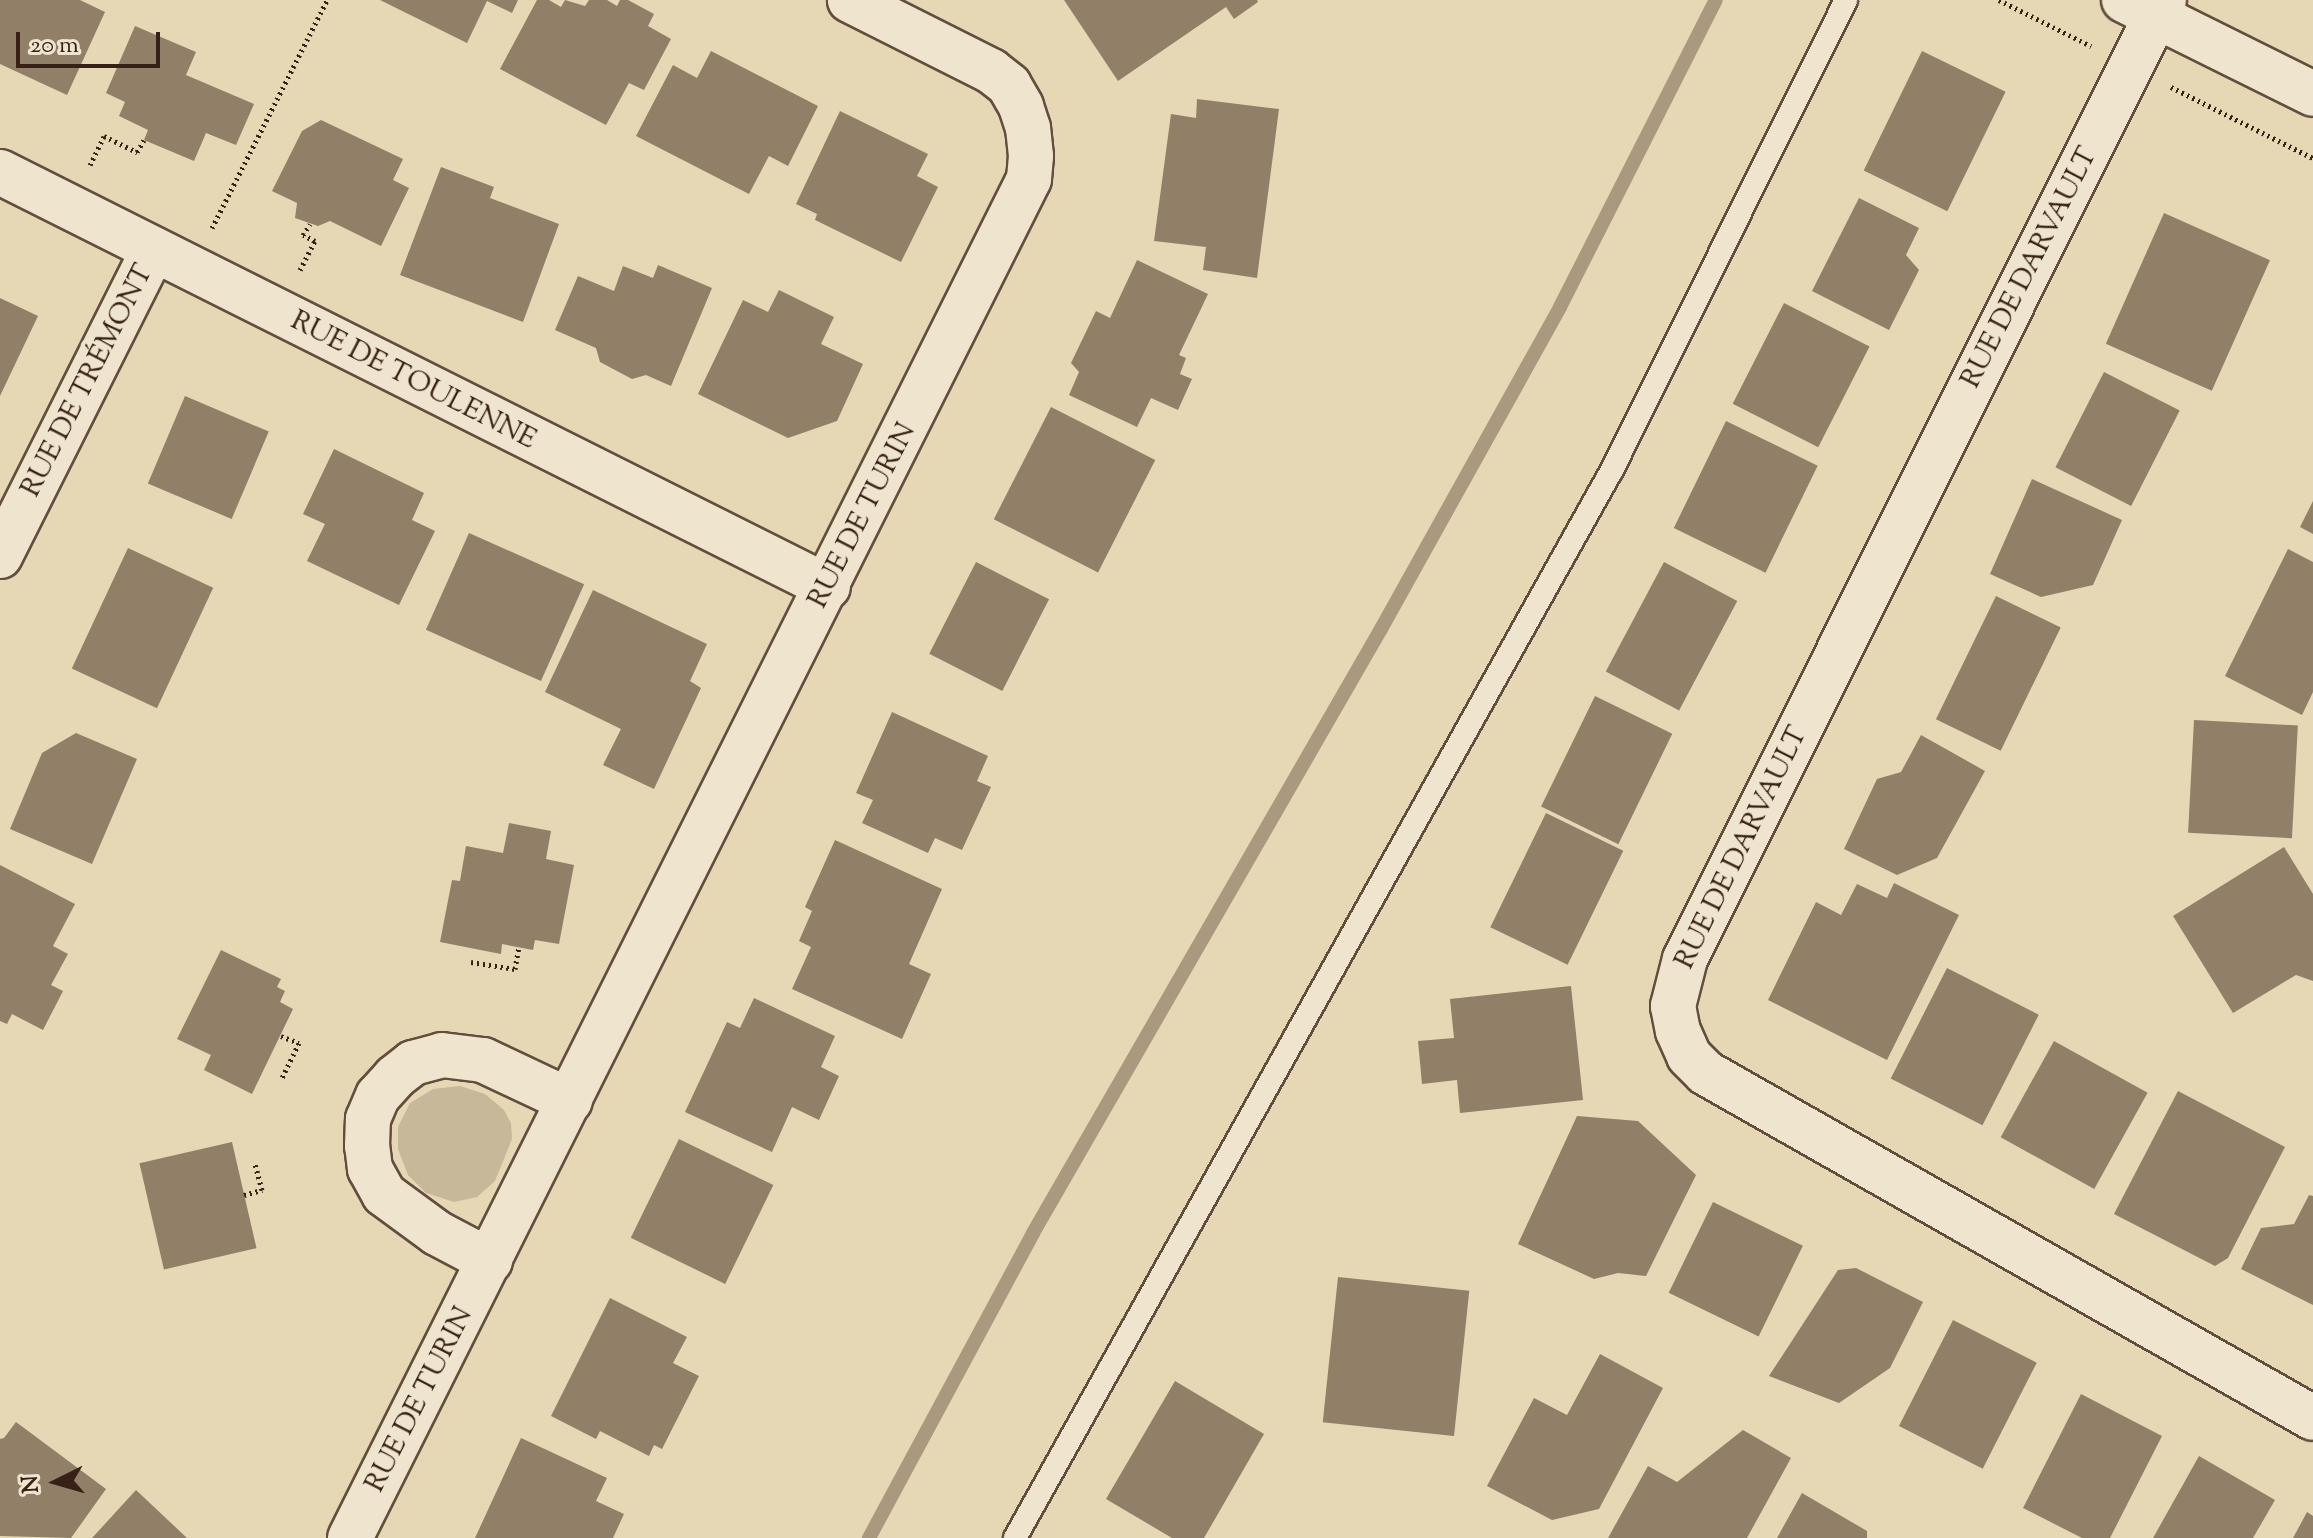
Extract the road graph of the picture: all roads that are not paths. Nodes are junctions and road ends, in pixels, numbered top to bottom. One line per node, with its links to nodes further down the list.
1 (850, 0): 8 (street, RUE DE TURIN)
2 (1846, 0): 13 (lane)
3 (2148, 6): 4 (street); 11 (street, RUE DE DARVAULT)
4 (2313, 94)
5 (0, 172): 6 (street, RUE DE TOULENNE)
6 (154, 249): 7 (street, RUE DE TRÉMONT); 8 (street, RUE DE TOULENNE)
7 (0, 556)
8 (828, 587): 9 (street, RUE DE TURIN)
9 (570, 1101): 10 (street, RUE DE TURIN); 10 (street)
10 (490, 1261): 12 (street, RUE DE TURIN)
11 (2313, 1418)
12 (350, 1538)
13 (1015, 1538)

